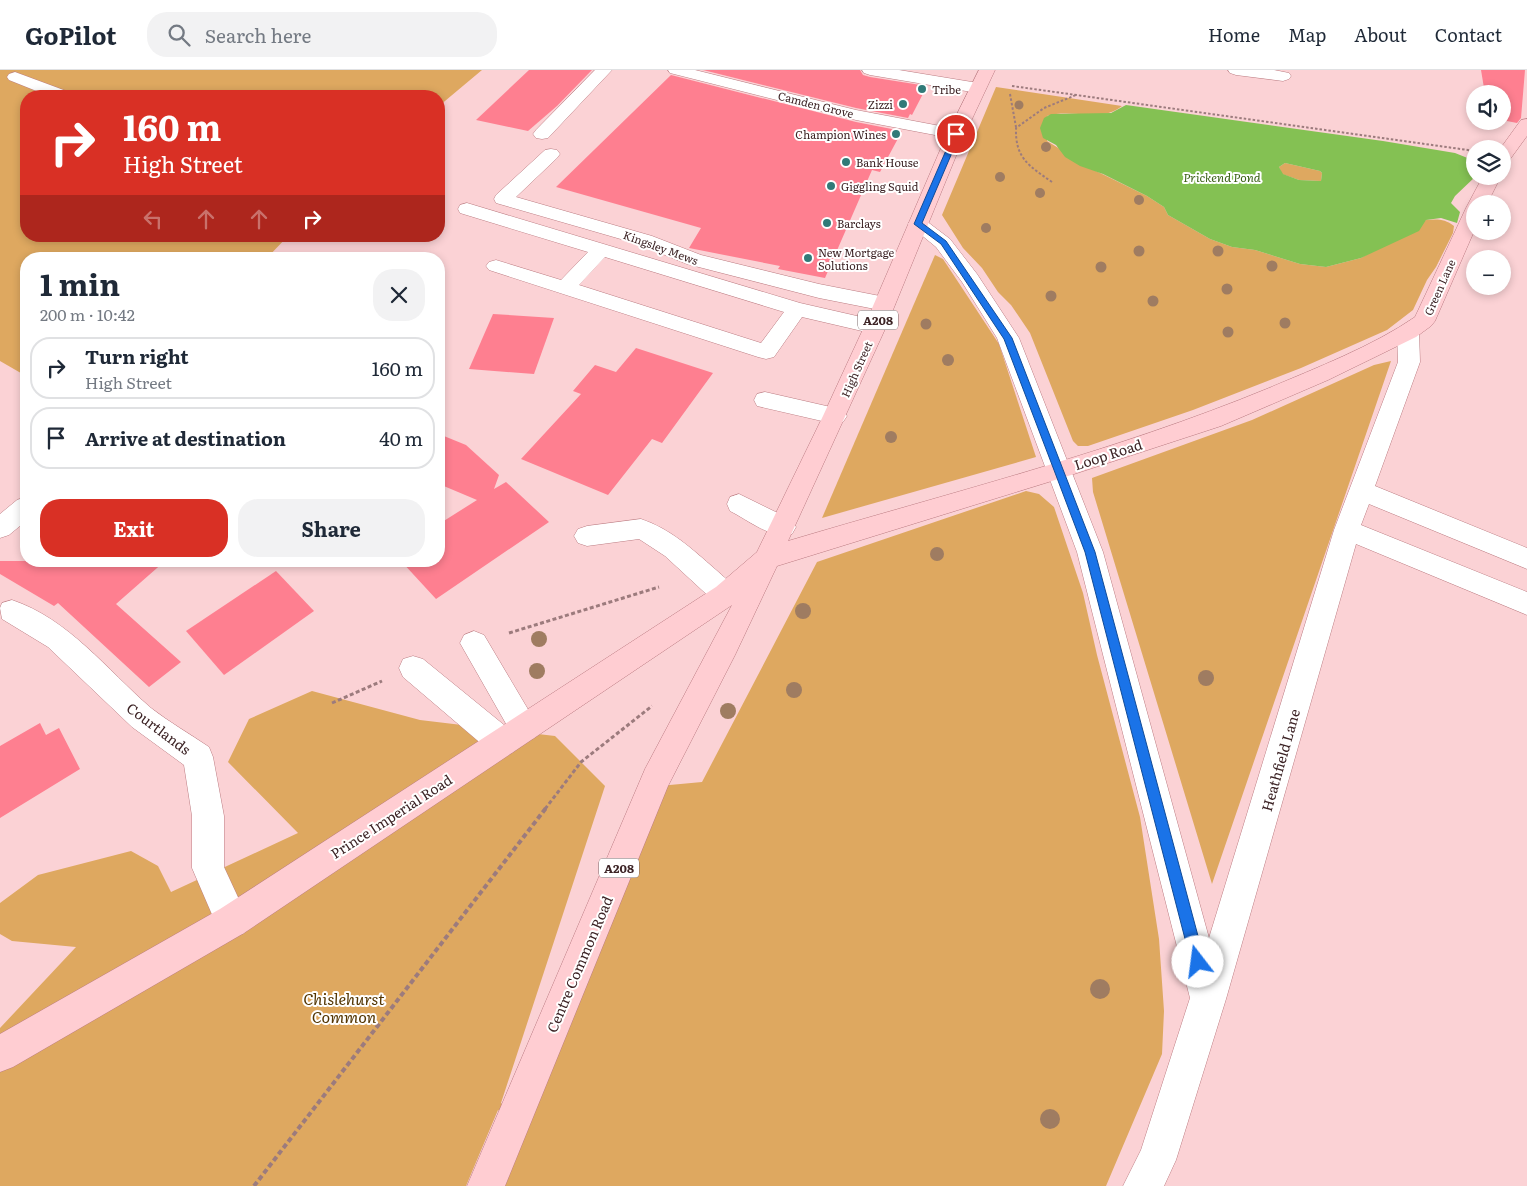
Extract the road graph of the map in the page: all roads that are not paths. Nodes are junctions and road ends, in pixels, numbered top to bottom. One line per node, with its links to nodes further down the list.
1 (604, 70): 10 (street)
2 (676, 70): 11 (street, Camden Grove)
3 (870, 70): 7 (street)
4 (1236, 70): 5 (street)
5 (1283, 76)
6 (15, 77): 8 (street)
7 (982, 79): 11 (main road, High Street / A208)
8 (48, 90)
9 (1527, 124): 12 (main road)
10 (542, 134)
11 (956, 134): 15 (main road, High Street / A208)
12 (1511, 146)
13 (552, 154): 20 (street, Kingsley Mews)
14 (467, 209): 17 (street)
15 (918, 224): 20 (main road, High Street / A208); 26 (street)
16 (1466, 228): 23 (main road, Green Lane)
17 (601, 250): 19 (street); 21 (street)
18 (496, 266): 19 (street)
19 (565, 288): 21 (street)
20 (885, 304): 22 (main road, High Street / A208)
21 (797, 308): 22 (street)
22 (875, 327): 25 (main road, High Street / A208)
23 (1408, 332): 26 (main road, Loop Road); 27 (street, Heathfield Lane)
24 (765, 400): 25 (street)
25 (835, 416): 30 (main road, High Street / A208)
26 (1059, 470): 34 (main road, Loop Road); 43 (street)
27 (1362, 491): 32 (street, Heathfield Lane); 35 (street)
28 (739, 504): 30 (street)
29 (20, 512): 31 (street)
30 (783, 527): 34 (main road, High Street / A208)
31 (0, 528)
32 (1347, 530): 37 (street); 43 (street, Heathfield Lane)
33 (587, 536): 36 (street)
34 (769, 557): 36 (main road, Prince Imperial Road); 46 (main road, Centre Common Road / A208)
35 (1527, 559)
36 (725, 595): 41 (main road, Prince Imperial Road)
37 (1527, 604)
38 (12, 611): 42 (street, Courtlands)
39 (474, 643): 41 (street)
40 (413, 668): 41 (street)
41 (513, 735): 42 (main road, Prince Imperial Road)
42 (232, 921): 44 (main road, Prince Imperial Road)
43 (1208, 999): 45 (street, Heathfield Lane)
44 (0, 1054)
45 (1154, 1177)
46 (486, 1186)

